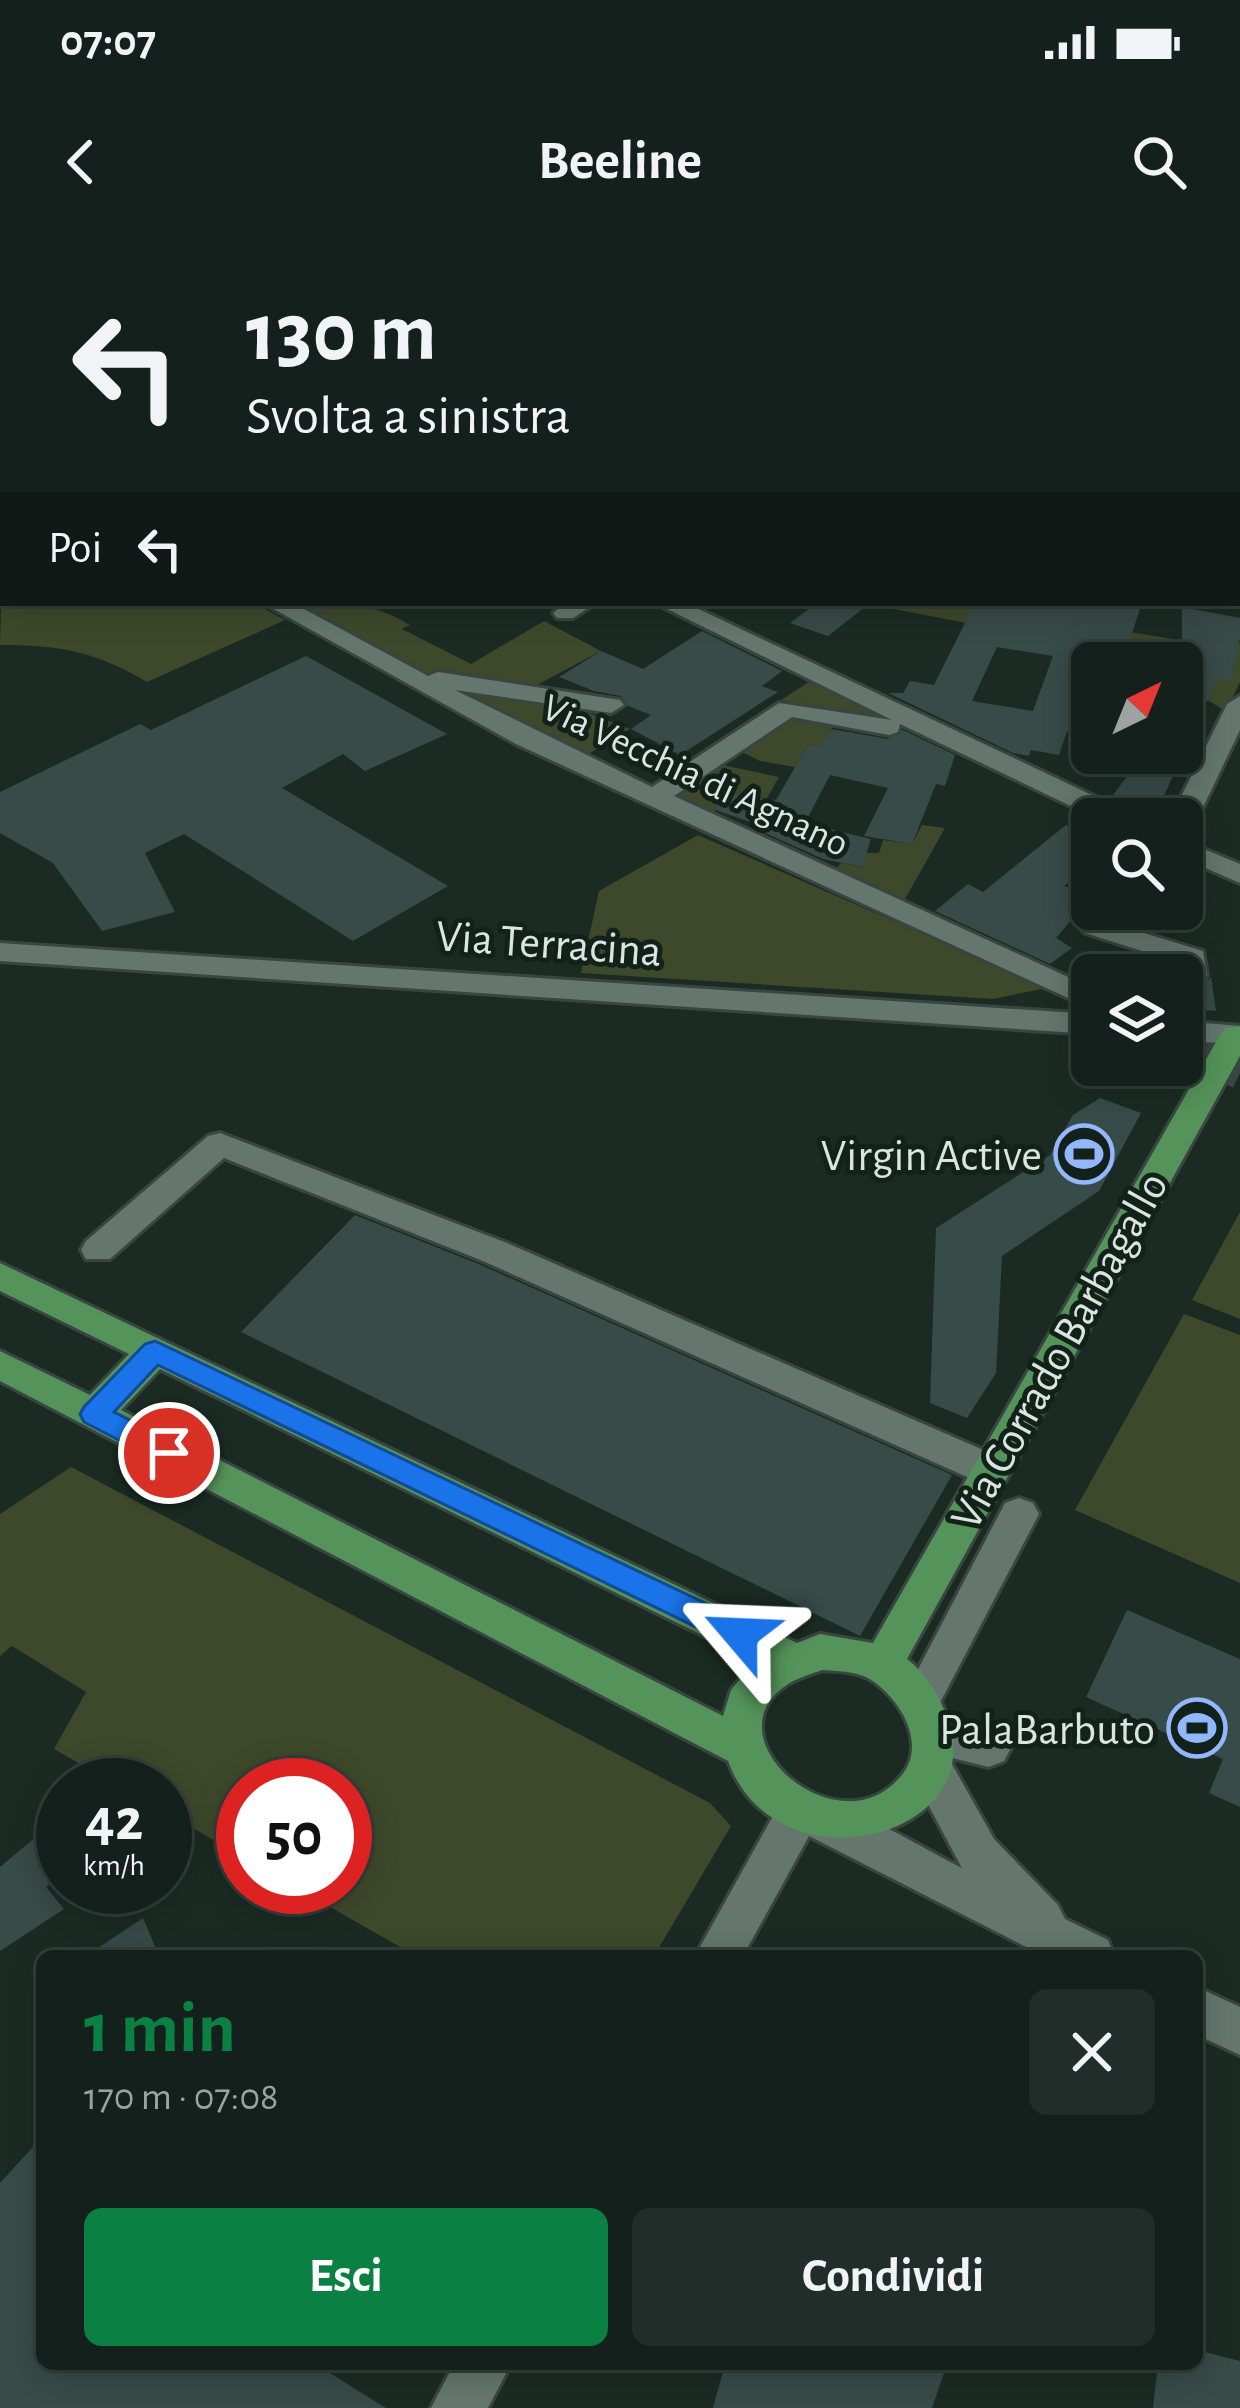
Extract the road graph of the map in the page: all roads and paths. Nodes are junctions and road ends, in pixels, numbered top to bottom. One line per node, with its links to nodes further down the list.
1 (281, 606): 4 (street, Via Vecchia di Agnano)
2 (673, 606): 3 (street)
3 (816, 673): 8 (street); 10 (street)
4 (411, 676): 5 (street); 8 (street, Via Vecchia di Agnano)
5 (611, 704)
6 (1240, 704): 11 (street)
7 (889, 727): 8 (street)
8 (652, 788): 18 (street, Via Vecchia di Agnano)
9 (1029, 798): 12 (street)
10 (1076, 798)
11 (1194, 798)
12 (1071, 818)
13 (1203, 857): 14 (street)
14 (1240, 874)
15 (1105, 930): 17 (street)
16 (0, 952): 19 (street, Via Terracina)
17 (1182, 954)
18 (1071, 990)
19 (1071, 1023)
20 (1203, 1027): 21 (street)
21 (1238, 1035): 27 (main road, Via Corrado Barbagallo)
22 (98, 1250): 27 (street)
23 (0, 1276): 24 (main road)
24 (155, 1351): 26 (main road); 29 (main road)
25 (0, 1366): 26 (main road)
26 (94, 1414): 32 (main road)
27 (990, 1470): 30 (main road, Via Corrado Barbagallo)
28 (1019, 1514): 31 (street)
29 (790, 1658): 30 (main road); 32 (main road)
30 (882, 1665): 31 (main road)
31 (928, 1734): 33 (street); 34 (main road); 37 (street)
32 (741, 1747): 34 (main road)
33 (989, 1748)
34 (807, 1815): 35 (street); 36 (street)
35 (722, 1950)
36 (1078, 1950)
37 (1080, 1950)
38 (1203, 2013): 39 (street)
39 (1240, 2032)
40 (480, 2370): 41 (street)
41 (458, 2408)

